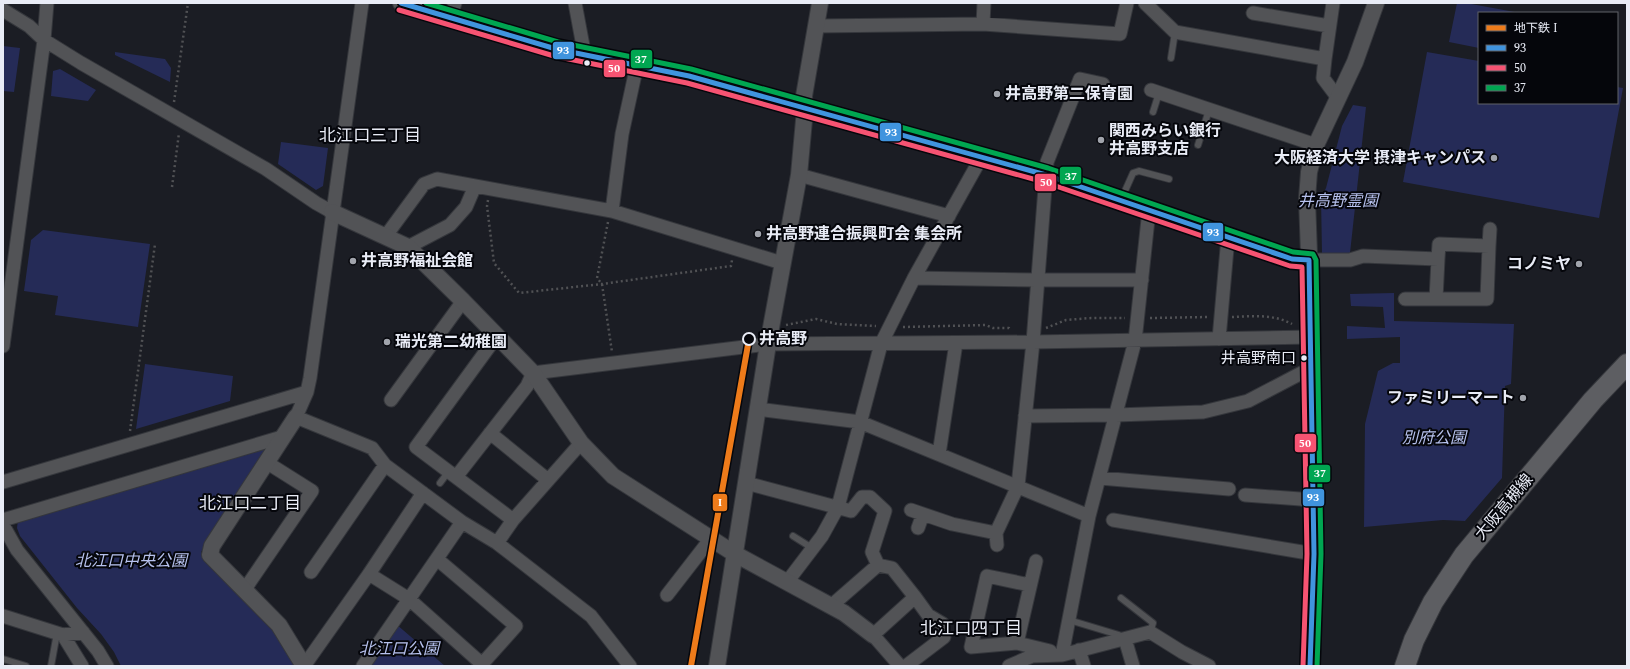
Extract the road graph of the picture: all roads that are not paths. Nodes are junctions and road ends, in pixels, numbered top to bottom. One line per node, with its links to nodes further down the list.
1 (47, 3): 18 (street)
2 (362, 3): 38 (street)
3 (575, 3): 19 (street)
4 (820, 3): 15 (street)
5 (984, 3): 14 (street)
6 (1127, 3): 14 (street)
7 (1145, 3): 17 (street)
8 (1333, 3): 16 (street)
9 (1376, 3): 25 (street)
10 (406, 4): 12 (street)
11 (3, 10): 18 (street)
12 (453, 10): 19 (street)
13 (1253, 13): 16 (street)
14 (983, 24): 15 (street)
15 (816, 26): 26 (street)
16 (1329, 26): 21 (street)
17 (1175, 32): 20 (lane); 21 (street)
18 (44, 40): 38 (street); 63 (street)
19 (583, 55): 22 (street)
20 (1171, 58)
21 (1325, 59): 25 (street)
22 (637, 66): 26 (street); 39 (street)
23 (1103, 84): 33 (street)
24 (1155, 92): 27 (street); 28 (lane)
25 (1338, 98): 30 (street)
26 (805, 109): 31 (street); 32 (street)
27 (1209, 110): 29 (lane); 30 (street)
28 (1153, 112)
29 (1198, 145)
30 (1316, 145): 47 (street)
31 (981, 158): 33 (street); 40 (street)
32 (799, 175): 40 (street); 48 (street)
33 (1046, 175): 36 (street); 50 (street)
34 (1169, 179): 36 (lane)
35 (475, 186): 39 (street); 42 (street); 45 (street)
36 (1121, 200): 37 (street)
37 (1149, 210): 43 (street); 51 (street)
38 (332, 212): 42 (street); 67 (street)
39 (610, 215): 48 (street)
40 (949, 216): 49 (street)
41 (1490, 228): 44 (street)
42 (385, 237): 45 (street)
43 (1228, 237): 47 (street); 58 (street)
44 (1489, 246): 46 (street); 53 (street)
45 (408, 247): 54 (street)
46 (1438, 259): 47 (street); 53 (street)
47 (1309, 260): 57 (street)
48 (782, 263): 61 (street)
49 (914, 278): 50 (street); 62 (street)
50 (1037, 280): 51 (street); 56 (street)
51 (1142, 280): 59 (street)
52 (1405, 299): 53 (street)
53 (1436, 299)
54 (463, 301): 55 (street); 68 (street)
55 (497, 336): 66 (street); 80 (street)
56 (1033, 337): 59 (street); 60 (street); 71 (street)
57 (1312, 337): 58 (street); 65 (street)
58 (1219, 339): 59 (street)
59 (1135, 341): 70 (street)
60 (956, 343): 62 (street); 77 (street)
61 (768, 344): 62 (street); 66 (street); 69 (street)
62 (881, 344): 73 (street)
63 (3, 346)
64 (1627, 364): 151 (main road, 大阪高槻線)
65 (1311, 368): 70 (street); 90 (street)
66 (533, 373): 74 (street); 76 (street)
67 (307, 392): 72 (street); 83 (street)
68 (391, 400)
69 (757, 409): 73 (street); 85 (street)
70 (1116, 415): 71 (street); 81 (street)
71 (1025, 416): 86 (street)
72 (296, 417): 75 (street); 79 (street)
73 (860, 422): 77 (street); 91 (street)
74 (490, 433): 80 (street); 82 (street)
75 (282, 437): 78 (street); 95 (street)
76 (581, 443): 82 (street); 102 (street)
77 (939, 454): 86 (street)
78 (266, 462): 114 (street); 114 (street)
79 (385, 465): 88 (street); 110 (street)
80 (452, 474): 84 (lane); 96 (street)
81 (1100, 478): 87 (street); 94 (street)
82 (548, 480): 96 (street)
83 (3, 482)
84 (440, 483)
85 (746, 483): 91 (street); 105 (street)
86 (1018, 486): 93 (street); 94 (street)
87 (1229, 489)
88 (423, 493): 98 (street); 111 (street)
89 (1245, 495): 90 (street)
90 (1314, 500): 106 (street)
91 (838, 507): 104 (street); 109 (street)
92 (911, 510): 93 (street)
93 (923, 514): 100 (street)
94 (1090, 516): 121 (street)
95 (3, 520)
96 (514, 520): 103 (street)
97 (1113, 520): 106 (street)
98 (462, 522): 103 (street); 107 (street)
99 (3, 525): 122 (street)
100 (918, 528)
101 (793, 536): 104 (lane)
102 (712, 538): 105 (street); 115 (street)
103 (497, 543): 139 (street)
104 (812, 548): 112 (street)
105 (736, 554): 112 (street); 128 (street)
106 (1314, 554): 150 (street)
107 (437, 559): 118 (street); 118 (street)
108 (1036, 561): 113 (street)
109 (878, 565): 116 (street); 119 (street)
110 (311, 572)
111 (369, 574): 118 (street); 137 (street)
112 (787, 582): 119 (street)
113 (1030, 585): 127 (street); 127 (street)
114 (245, 589): 137 (street)
115 (667, 595)
116 (915, 597): 125 (street); 144 (street)
117 (1121, 598): 123 (lane)
118 (409, 599): 138 (street)
119 (831, 606): 125 (street)
120 (3, 616): 124 (street)
121 (1069, 620): 126 (lane); 131 (street)
122 (82, 632): 124 (street); 136 (street)
123 (1150, 632): 126 (street); 130 (street)
124 (60, 634): 133 (street); 135 (lane)
125 (873, 635): 143 (street)
126 (1125, 639): 129 (street); 147 (street)
127 (1017, 643): 131 (street)
128 (720, 648): 140 (street); 141 (street); 142 (street)
129 (1079, 650): 131 (street); 146 (street)
130 (1182, 652): 148 (street); 149 (street)
131 (1062, 655): 145 (street)
132 (3, 659): 134 (lane)
133 (77, 662)
134 (26, 666)
135 (51, 666)
136 (107, 666)
137 (304, 666)
138 (363, 666)
139 (630, 666)
140 (709, 666)
141 (716, 666)
142 (723, 666)
143 (900, 666)
144 (906, 666)
145 (1009, 666)
146 (1084, 666)
147 (1133, 666)
148 (1186, 666)
149 (1209, 666)
150 (1310, 666)
151 (1405, 666)

